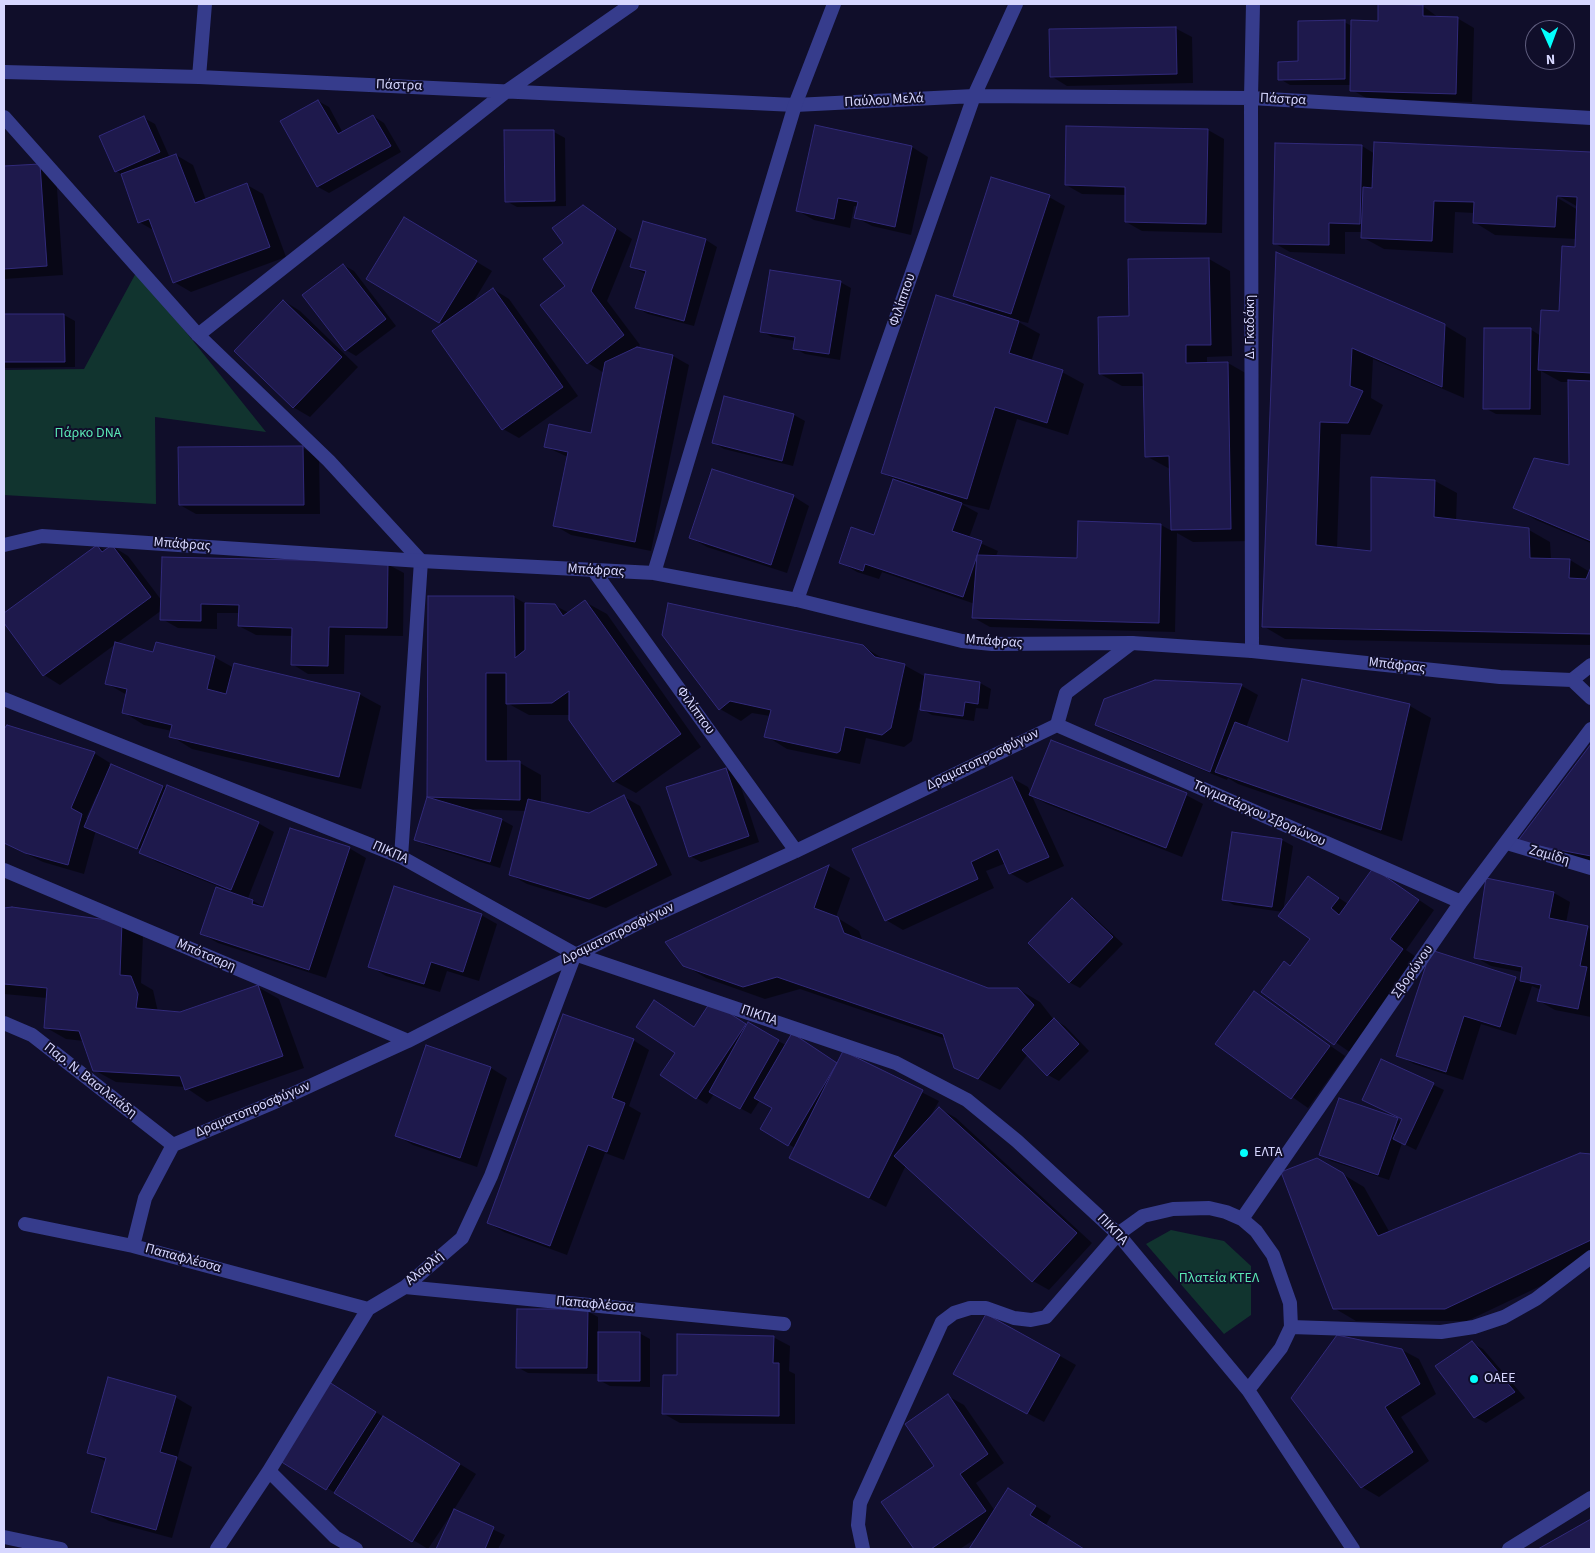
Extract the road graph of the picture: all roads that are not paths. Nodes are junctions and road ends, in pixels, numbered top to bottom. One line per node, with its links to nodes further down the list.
1 (205, 4): 7 (street)
2 (632, 4): 8 (street)
3 (834, 4): 11 (street)
4 (1016, 4): 9 (street, Φιλίππου)
5 (1253, 4): 10 (street, Δ. Γκαδάκη)
6 (4, 72): 7 (street, Πάστρα)
7 (199, 77): 8 (street, Πάστρα)
8 (507, 91): 11 (street, Πάστρα); 14 (street)
9 (974, 96): 10 (street, Πάστρα); 11 (street, Παύλου Μελά); 19 (street, Φιλίππου)
10 (1251, 98): 13 (street, Πάστρα); 21 (street, Δ. Γκαδάκη)
11 (795, 105): 18 (street)
12 (4, 117): 14 (street)
13 (1591, 118)
14 (198, 335): 16 (street)
15 (4, 545): 16 (street, Μπάφρας)
16 (421, 561): 17 (street, Μπάφρας); 30 (street)
17 (594, 571): 18 (street, Μπάφρας); 29 (street, Φιλίππου)
18 (654, 573): 19 (street, Μπάφρας)
19 (797, 600): 20 (street, Μπάφρας)
20 (1132, 643): 21 (street, Μπάφρας); 26 (street, Δραματοπροσφύγων)
21 (1252, 651): 23 (street, Μπάφρας)
22 (1591, 665): 23 (street)
23 (1572, 680): 25 (street)
24 (4, 698): 30 (street, ΠΙΚΠΑ)
25 (1591, 698)
26 (1056, 725): 29 (street, Δραματοπροσφύγων); 33 (street, Ταγματάρχου Σβορώνου)
27 (1591, 729): 28 (street, Σβορώνου)
28 (1507, 843): 31 (street, Ζαμίδη); 33 (street, Σβορώνου)
29 (796, 851): 34 (street, Δραματοπροσφύγων)
30 (401, 857): 34 (street, ΠΙΚΠΑ)
31 (1591, 868)
32 (4, 870): 36 (street, Μπότσαρη)
33 (1461, 902): 38 (street, Σβορώνου)
34 (575, 954): 36 (street, Δραματοπροσφύγων); 40 (street, ΠΙΚΠΑ); 43 (street, Αλαρλή)
35 (4, 1023): 37 (street, Παρ. Ν. Βασιλειάδη)
36 (408, 1041): 37 (street, Δραματοπροσφύγων)
37 (173, 1146): 41 (street)
38 (1242, 1219): 40 (street); 46 (street)
39 (25, 1224): 41 (street, Παπαφλέσσα)
40 (1118, 1234): 47 (street, ΠΙΚΠΑ); 55 (street)
41 (132, 1246): 44 (street, Παπαφλέσσα)
42 (1591, 1258): 46 (street)
43 (405, 1287): 44 (street, Αλαρλή); 45 (street, Παπαφλέσσα)
44 (368, 1309): 48 (street, Αλαρλή)
45 (784, 1324)
46 (1291, 1327): 47 (street)
47 (1248, 1390): 56 (street, ΠΙΚΠΑ)
48 (269, 1471): 51 (street); 53 (street, Αλαρλή)
49 (1591, 1498): 57 (street)
50 (4, 1537): 52 (street)
51 (334, 1543): 54 (street)
52 (61, 1549)
53 (217, 1549)
54 (356, 1549)
55 (863, 1549)
56 (1353, 1549)
57 (1509, 1549)

